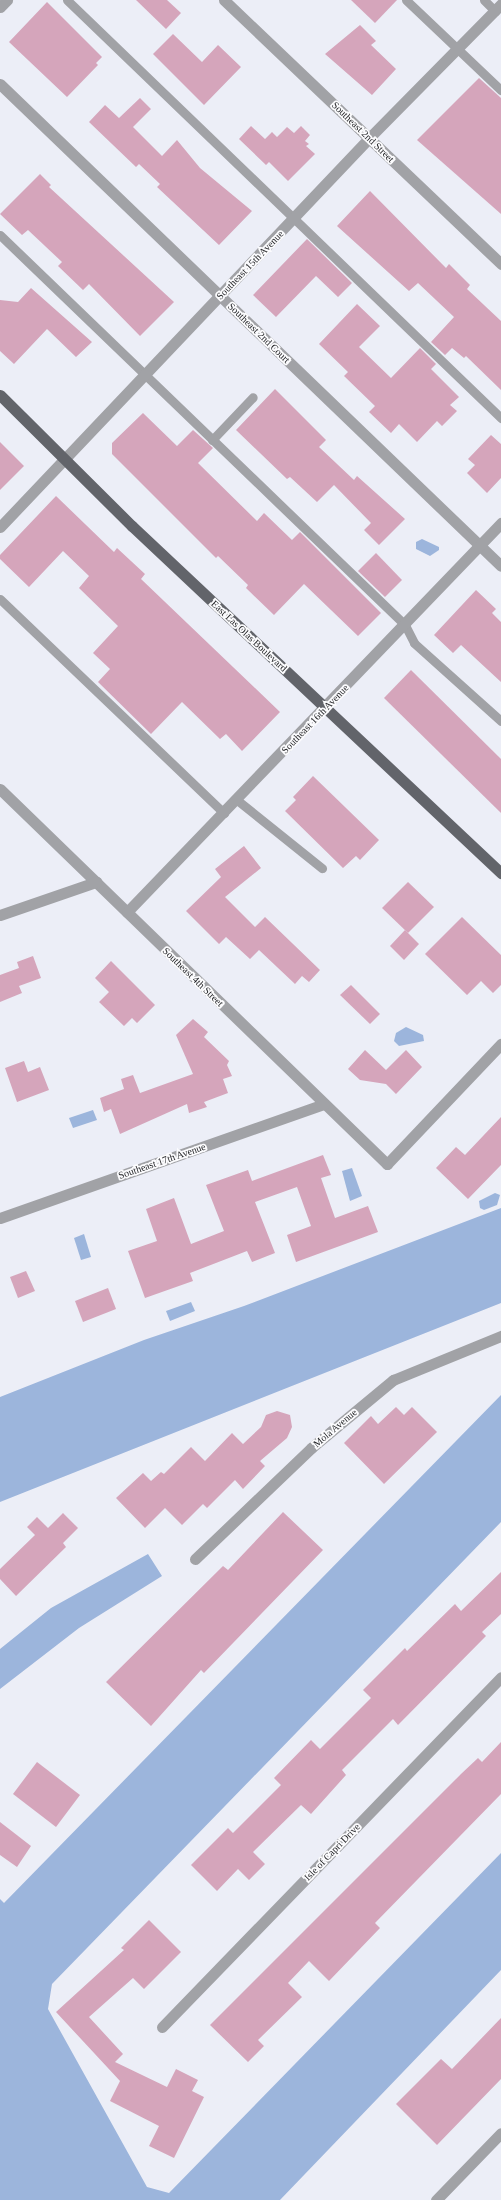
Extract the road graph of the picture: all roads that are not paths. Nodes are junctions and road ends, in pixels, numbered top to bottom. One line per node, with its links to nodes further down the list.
1 (7, 0): 6 (street)
2 (67, 0): 12 (lane)
3 (224, 0): 11 (street, Southeast 2nd Street)
4 (406, 0): 8 (lane)
5 (484, 0): 7 (lane)
6 (0, 7)
7 (498, 7): 8 (street, Southeast 15th Avenue)
8 (458, 48): 10 (lane); 11 (street, Southeast 15th Avenue)
9 (0, 84): 15 (street, Southeast 2nd Court)
10 (501, 90)
11 (370, 137): 12 (street, Southeast 15th Avenue); 14 (street, Southeast 2nd Street)
12 (294, 218): 15 (street, Southeast 15th Avenue); 19 (lane)
13 (0, 235): 16 (lane)
14 (501, 264)
15 (220, 296): 16 (street, Southeast 15th Avenue); 24 (street, Southeast 2nd Court)
16 (145, 376): 20 (lane); 21 (street, Southeast 15th Avenue)
17 (0, 395): 21 (main road, East Las Olas Boulevard)
18 (253, 397): 20 (lane)
19 (501, 418)
20 (212, 440): 27 (lane)
21 (64, 459): 23 (street, Southeast 15th Avenue); 28 (main road, East Las Olas Boulevard)
22 (501, 523): 24 (street, Southeast 16th Avenue)
23 (0, 527)
24 (480, 545): 25 (street, Southeast 2nd Court); 27 (street, Southeast 16th Avenue)
25 (501, 566)
26 (0, 599): 32 (lane)
27 (405, 625): 28 (street, Southeast 16th Avenue); 29 (lane)
28 (326, 708): 31 (street, Southeast 16th Avenue); 34 (main road, East Las Olas Boulevard)
29 (501, 721)
30 (0, 789): 35 (street, Southeast 4th Street)
31 (237, 800): 32 (street, Southeast 16th Avenue); 33 (lane)
32 (224, 813): 36 (street, Southeast 16th Avenue)
33 (322, 868)
34 (501, 873)
35 (96, 882): 36 (street, Southeast 4th Street); 37 (street)
36 (127, 912): 39 (street, Southeast 4th Street)
37 (0, 915)
38 (501, 1044): 39 (street, Southeast 4th Street)
39 (324, 1104): 40 (street, Southeast 17th Avenue)
40 (0, 1218)
41 (501, 1336): 42 (street, Mola Avenue)
42 (195, 1559)
43 (501, 1677): 44 (street, Isle of Capri Drive)
44 (162, 2027)
45 (501, 2133): 46 (street)
46 (436, 2200)

